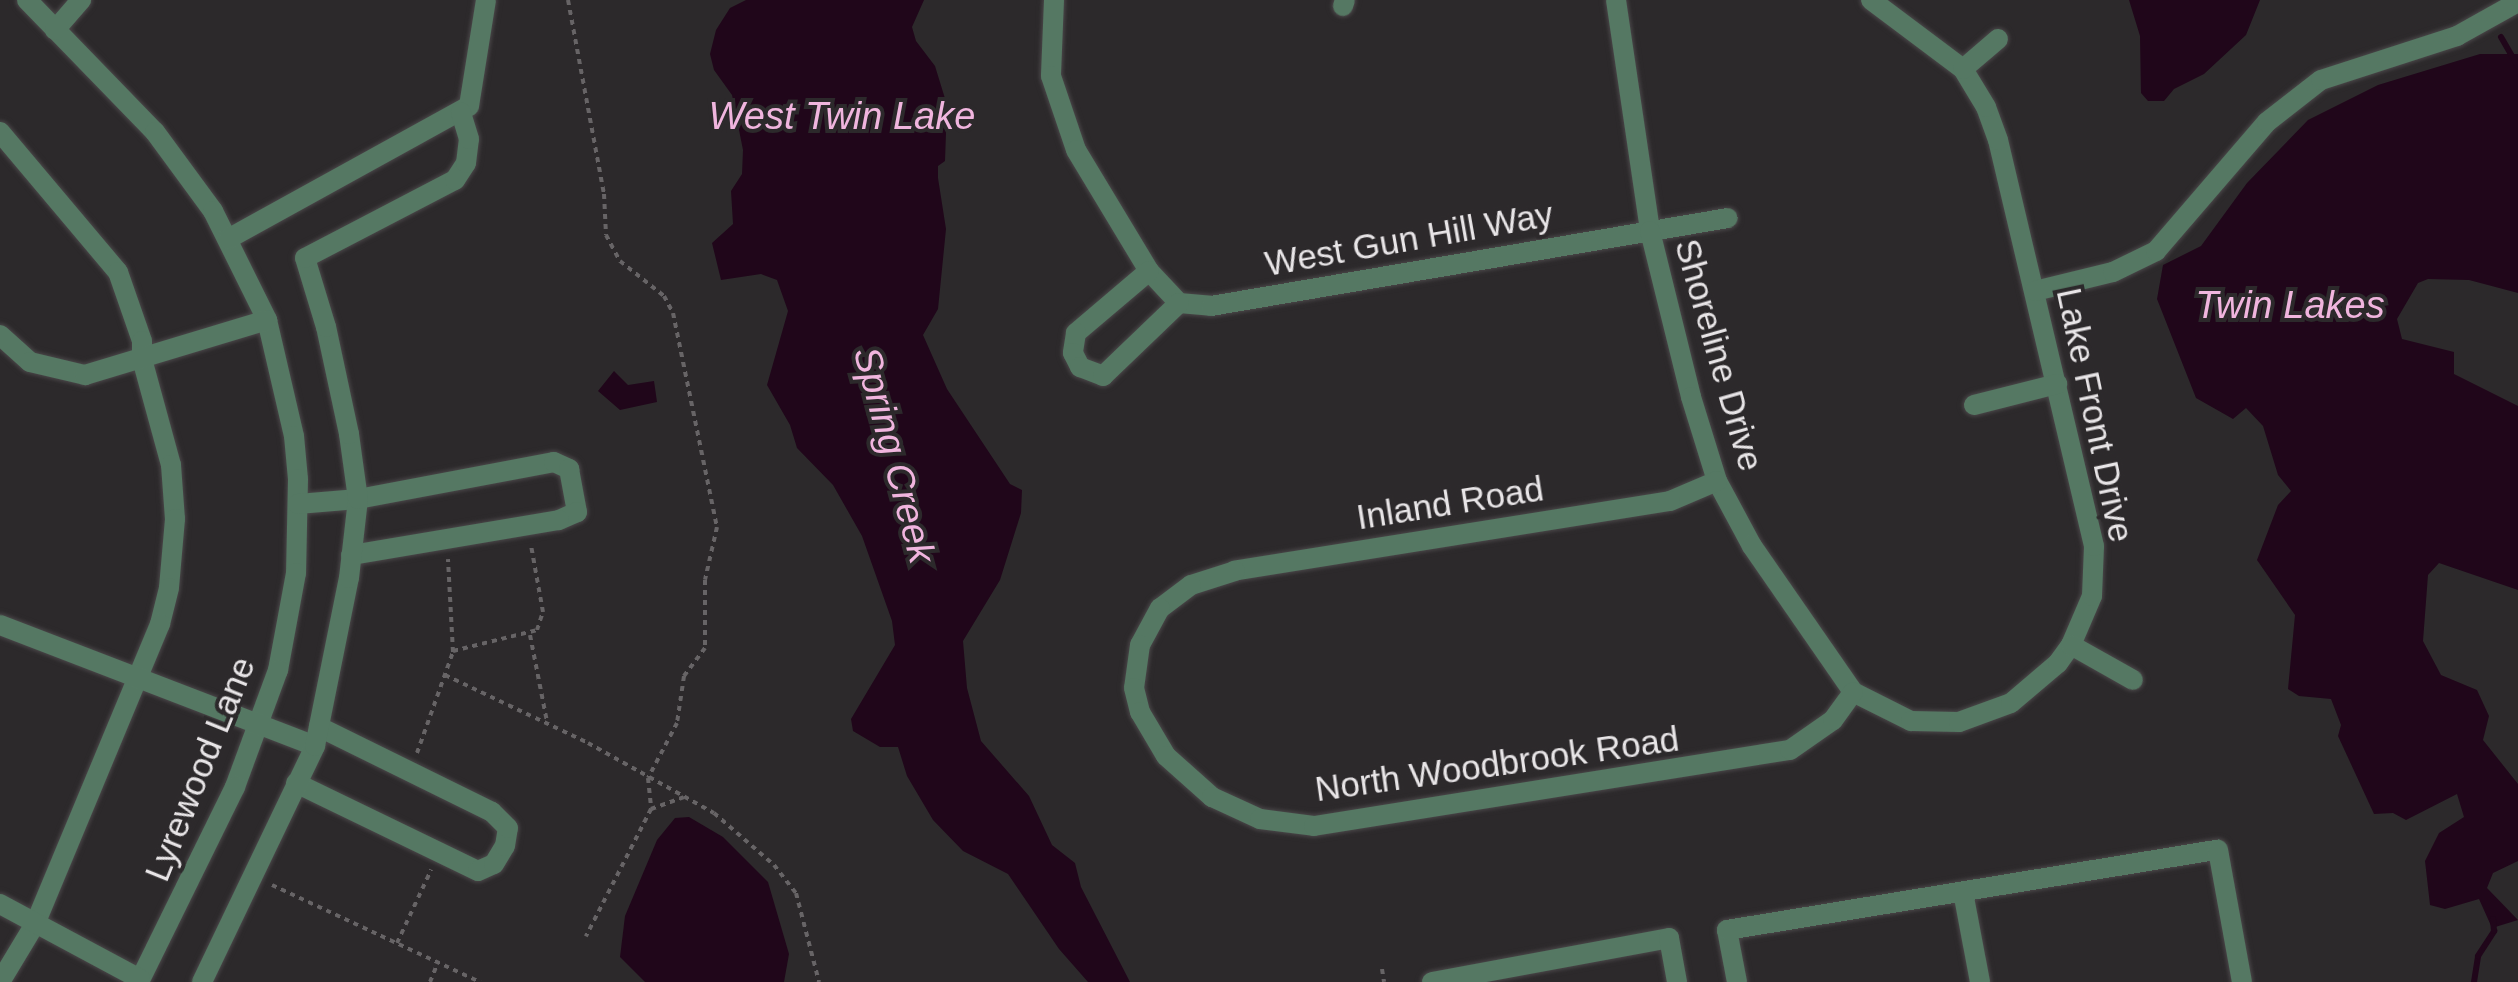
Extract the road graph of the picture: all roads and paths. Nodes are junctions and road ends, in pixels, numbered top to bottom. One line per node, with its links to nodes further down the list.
1 (27, 0): 9 (street, Lyrewood Lane)
2 (81, 0): 9 (street)
3 (486, 0): 12 (street)
4 (568, 0): 44 (path)
5 (1054, 0): 17 (street)
6 (1616, 0): 15 (street, Shoreline Drive)
7 (1871, 0): 11 (street, Lake Front Drive)
8 (2518, 2): 18 (street)
9 (55, 30): 16 (street, Lyrewood Lane)
10 (1998, 39): 11 (street)
11 (1964, 69): 18 (street, Lake Front Drive)
12 (461, 112): 16 (street); 26 (street)
13 (0, 132): 22 (street)
14 (1728, 218): 15 (street, West Gun Hill Way)
15 (1650, 232): 19 (street, West Gun Hill Way); 25 (street, Shoreline Drive)
16 (228, 239): 20 (street, Lyrewood Lane)
17 (1149, 271): 19 (street); 19 (street)
18 (2035, 291): 23 (street, Lake Front Drive)
19 (1179, 303)
20 (267, 320): 22 (street); 27 (street, Lyrewood Lane)
21 (0, 334): 22 (street)
22 (142, 359): 37 (street)
23 (2057, 384): 24 (street); 34 (street, Lake Front Drive)
24 (1974, 405)
25 (1718, 482): 31 (street, Inland Road); 39 (street, Shoreline Drive)
26 (358, 499): 27 (street); 28 (street); 30 (street)
27 (298, 504): 41 (street, Lyrewood Lane)
28 (527, 525): 29 (street); 33 (path)
29 (445, 539): 30 (street); 35 (path)
30 (352, 554): 42 (street)
31 (1191, 585): 39 (street, North Woodbrook Road)
32 (0, 625): 37 (street)
33 (530, 636): 35 (path); 40 (path)
34 (2071, 646): 38 (street); 39 (street, Lake Front Drive)
35 (453, 652): 36 (path)
36 (445, 676): 40 (path); 43 (path)
37 (140, 678): 41 (street); 52 (street)
38 (2133, 680)
39 (1854, 692)
40 (547, 722): 44 (path)
41 (261, 724): 42 (street); 57 (street, Lyrewood Lane)
42 (317, 737): 43 (street); 45 (street)
43 (408, 771): 48 (street)
44 (648, 778): 46 (path); 47 (path)
45 (296, 783): 48 (street); 49 (street)
46 (686, 796): 47 (path); 62 (path)
47 (652, 809): 53 (path)
48 (439, 852): 54 (path)
49 (251, 875): 54 (path); 59 (street)
50 (1964, 892): 66 (street); 67 (street); 68 (street)
51 (0, 904): 52 (street)
52 (35, 924): 57 (street); 58 (street)
53 (586, 936)
54 (398, 943): 55 (path)
55 (438, 962): 60 (path); 61 (path)
56 (1382, 969): 63 (path)
57 (140, 981)
58 (0, 982)
59 (202, 982)
60 (430, 982)
61 (480, 982)
62 (819, 982)
63 (1384, 982)
64 (1432, 982): 65 (street)
65 (1677, 982)
66 (1736, 982)
67 (1980, 982)
68 (2242, 982)

